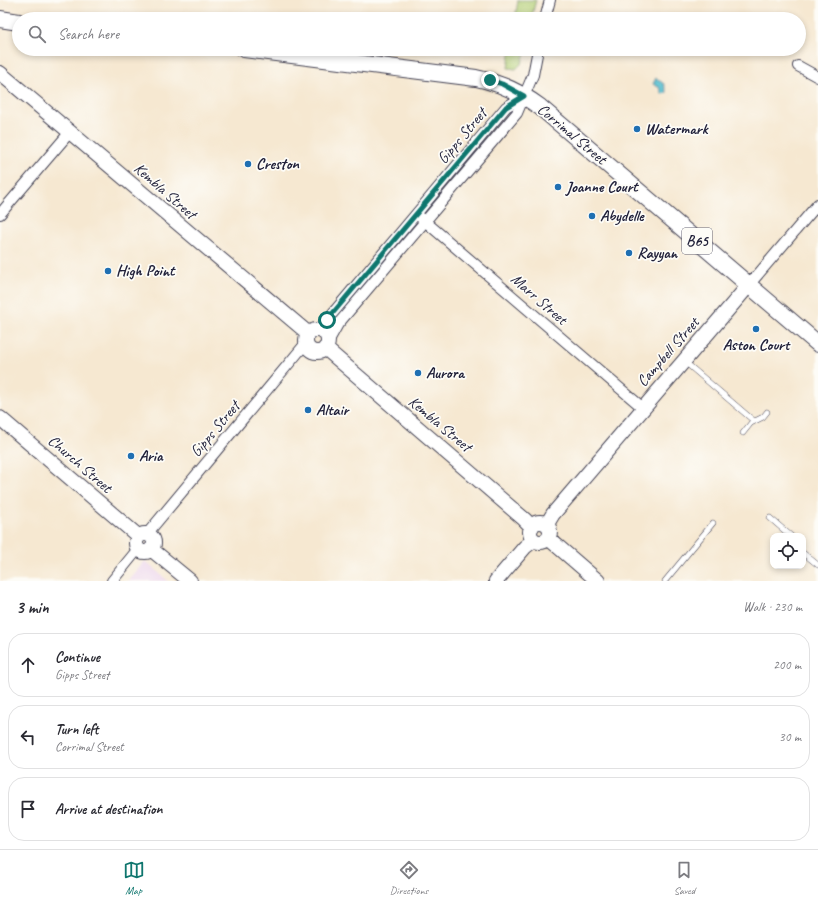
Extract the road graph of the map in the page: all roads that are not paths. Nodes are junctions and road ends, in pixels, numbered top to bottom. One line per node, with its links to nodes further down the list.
1 (550, 0): 2 (street)
2 (547, 12)
3 (1, 20): 4 (main road)
4 (12, 21)
5 (300, 56): 10 (main road, Corrimal Street / B65)
6 (537, 56): 10 (street)
7 (798, 66): 9 (street)
8 (0, 73): 11 (street, Kembla Street)
9 (818, 77)
10 (524, 96): 13 (street, Gipps Street); 15 (street, Gipps Street); 16 (main road, Corrimal Street / B65)
11 (70, 132): 14 (street); 17 (street, Kembla Street)
12 (818, 204): 16 (street, Campbell Street)
13 (416, 213): 15 (street, Marr Street); 17 (street, Gipps Street)
14 (0, 214)
15 (425, 221): 19 (street, Gipps Street); 21 (street, Marr Street)
16 (749, 285): 18 (main road, Corrimal Street / B65); 20 (street, Campbell Street)
17 (310, 336): 19 (street); 19 (street); 32 (street, Gipps Street)
18 (818, 344)
19 (326, 345): 29 (street, Kembla Street)
20 (684, 361): 21 (street, Campbell Street); 24 (lane)
21 (643, 408): 28 (street, Campbell Street)
22 (767, 412): 24 (lane)
23 (0, 418): 32 (street, Church Street)
24 (754, 421): 25 (lane)
25 (743, 433)
26 (770, 518): 30 (lane)
27 (713, 523): 39 (lane)
28 (547, 524): 29 (street); 31 (street)
29 (533, 533): 31 (street); 37 (street)
30 (788, 533)
31 (548, 538): 38 (street)
32 (144, 542): 35 (street, Gipps Street); 36 (street, Church Street)
33 (806, 555): 34 (lane)
34 (818, 565)
35 (112, 581)
36 (190, 581)
37 (496, 581)
38 (598, 581)
39 (665, 581)

